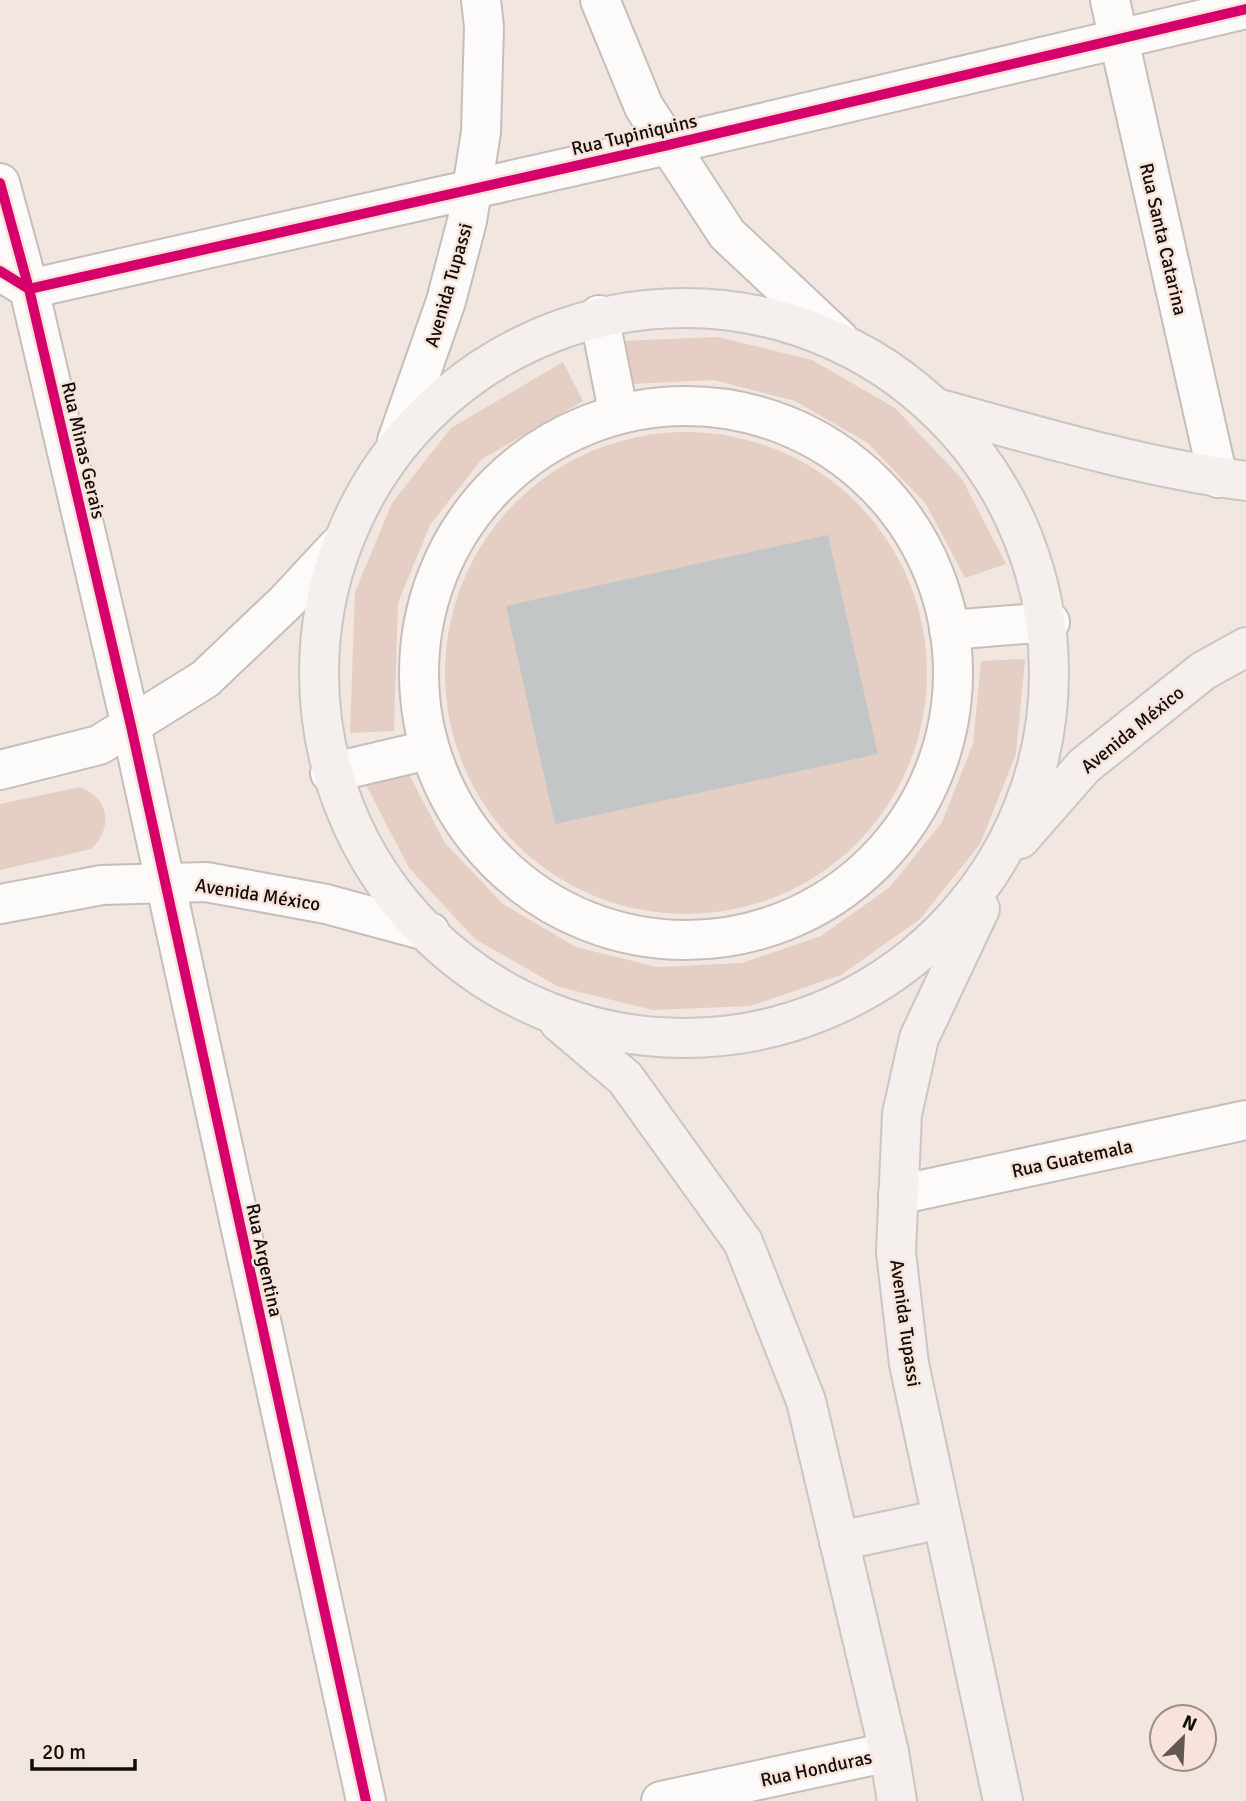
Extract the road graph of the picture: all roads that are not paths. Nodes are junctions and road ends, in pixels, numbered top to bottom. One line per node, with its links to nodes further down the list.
1 (481, 0): 8 (street, Avenida Tupassi)
2 (600, 0): 6 (street)
3 (1110, 0): 5 (street, Rua Santa Catarina)
4 (1246, 9): 5 (street, Rua Tupiniquins)
5 (1119, 38): 6 (street, Rua Tupiniquins); 15 (street, Rua Santa Catarina)
6 (668, 145): 8 (street, Rua Tupiniquins); 11 (street)
7 (0, 183): 9 (street, Rua Minas Gerais)
8 (473, 189): 9 (street, Rua Tupiniquins); 14 (street, Avenida Tupassi)
9 (14, 280): 20 (street, Rua Minas Gerais)
10 (599, 315): 11 (main road); 13 (street); 14 (main road)
11 (839, 339): 12 (main road)
12 (940, 409): 15 (main road); 17 (main road)
13 (618, 411): 18 (street); 21 (street)
14 (397, 441): 16 (main road)
15 (1232, 480)
16 (338, 545): 20 (street); 23 (main road)
17 (1050, 622): 18 (street); 24 (main road)
18 (948, 630): 21 (street)
19 (1246, 647): 24 (main road, Avenida México)
20 (131, 726): 22 (street); 25 (street, Rua Argentina)
21 (428, 750): 23 (street)
22 (0, 770)
23 (330, 774): 27 (main road)
24 (1004, 858): 28 (main road); 30 (main road, Avenida Tupassi)
25 (165, 883): 26 (street, Avenida México); 27 (street, Avenida México); 34 (street, Rua Argentina)
26 (0, 904)
27 (430, 932): 28 (main road)
28 (539, 1005): 32 (main road)
29 (1246, 1120): 30 (street, Rua Guatemala)
30 (898, 1195): 31 (main road, Avenida Tupassi)
31 (943, 1519): 32 (main road); 37 (main road, Avenida Tupassi)
32 (839, 1541): 33 (main road)
33 (889, 1752): 35 (street, Rua Honduras); 36 (main road)
34 (366, 1801)
35 (661, 1801)
36 (897, 1801)
37 (1003, 1801)

